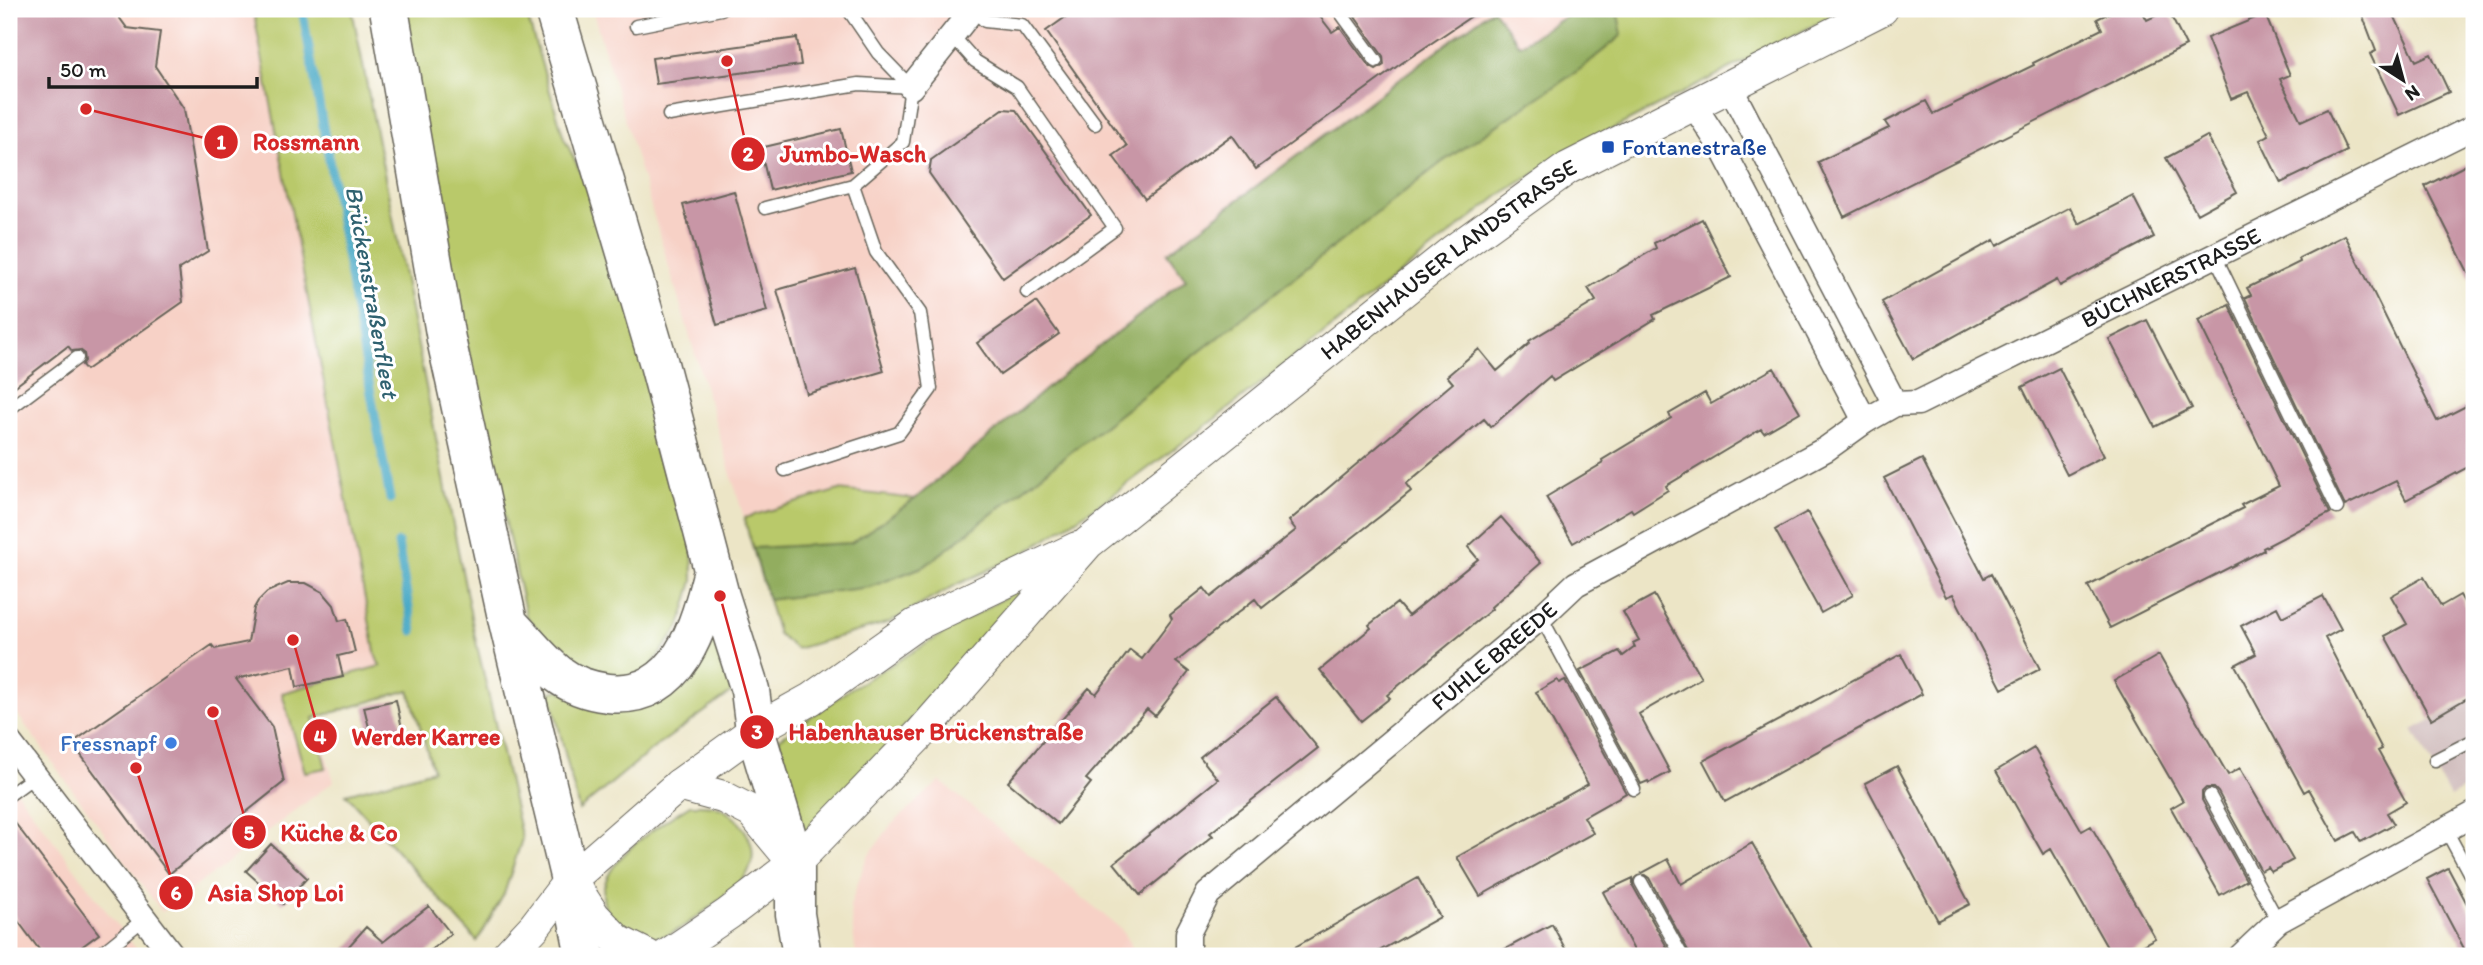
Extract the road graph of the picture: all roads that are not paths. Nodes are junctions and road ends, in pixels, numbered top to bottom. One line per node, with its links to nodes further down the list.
1 (389, 9): 30 (main road)
2 (554, 9): 28 (main road)
3 (721, 9): 8 (lane)
4 (848, 9): 12 (lane)
5 (972, 9): 9 (street); 15 (lane)
6 (1338, 9): 10 (lane)
7 (1882, 9): 11 (street, HABENHAUSER LANDSTRASSE)
8 (636, 26)
9 (951, 34): 12 (street); 20 (lane)
10 (1376, 61)
11 (1729, 85): 13 (street, HABENHAUSER LANDSTRASSE); 22 (street)
12 (911, 88): 14 (lane); 17 (lane)
13 (1693, 104): 24 (street); 27 (street, HABENHAUSER LANDSTRASSE)
14 (669, 115)
15 (1094, 124)
16 (2474, 127): 19 (street, BÜCHNERSTRASSE)
17 (853, 185): 18 (lane); 25 (lane)
18 (765, 208)
19 (2215, 256): 22 (street, BÜCHNERSTRASSE); 26 (lane)
20 (1027, 292)
21 (77, 358): 23 (lane)
22 (1895, 404): 24 (street, BÜCHNERSTRASSE)
23 (9, 409)
24 (1865, 421): 29 (street, FUHLE BREEDE)
25 (785, 470)
26 (2337, 508)
27 (1087, 543): 31 (street, HABENHAUSER LANDSTRASSE); 42 (street, HABENHAUSER LANDSTRASSE)
28 (713, 570): 30 (main road); 31 (main road)
29 (1541, 617): 37 (lane); 55 (street, FUHLE BREEDE)
30 (508, 622): 43 (main road)
31 (755, 730): 36 (street, HABENHAUSER LANDSTRASSE); 42 (main road)
32 (2474, 740): 34 (lane)
33 (9, 742): 35 (street)
34 (2435, 760)
35 (35, 776): 38 (lane); 46 (street)
36 (679, 785): 42 (street); 43 (street, HABENHAUSER LANDSTRASSE)
37 (1634, 789)
38 (9, 795)
39 (2210, 796): 47 (lane)
40 (2474, 814): 41 (street)
41 (2446, 830): 45 (lane); 47 (street)
42 (794, 863): 53 (street, HABENHAUSER LANDSTRASSE); 54 (main road)
43 (570, 880): 50 (street, HABENHAUSER LANDSTRASSE); 51 (main road); 52 (street)
44 (1641, 881): 56 (lane)
45 (2474, 882)
46 (144, 919): 48 (lane); 49 (street)
47 (2278, 921): 57 (street)
48 (98, 956)
49 (173, 956)
50 (507, 956)
51 (586, 956)
52 (648, 956)
53 (666, 956)
54 (802, 956)
55 (1188, 956)
56 (1682, 956)
57 (2241, 956)

